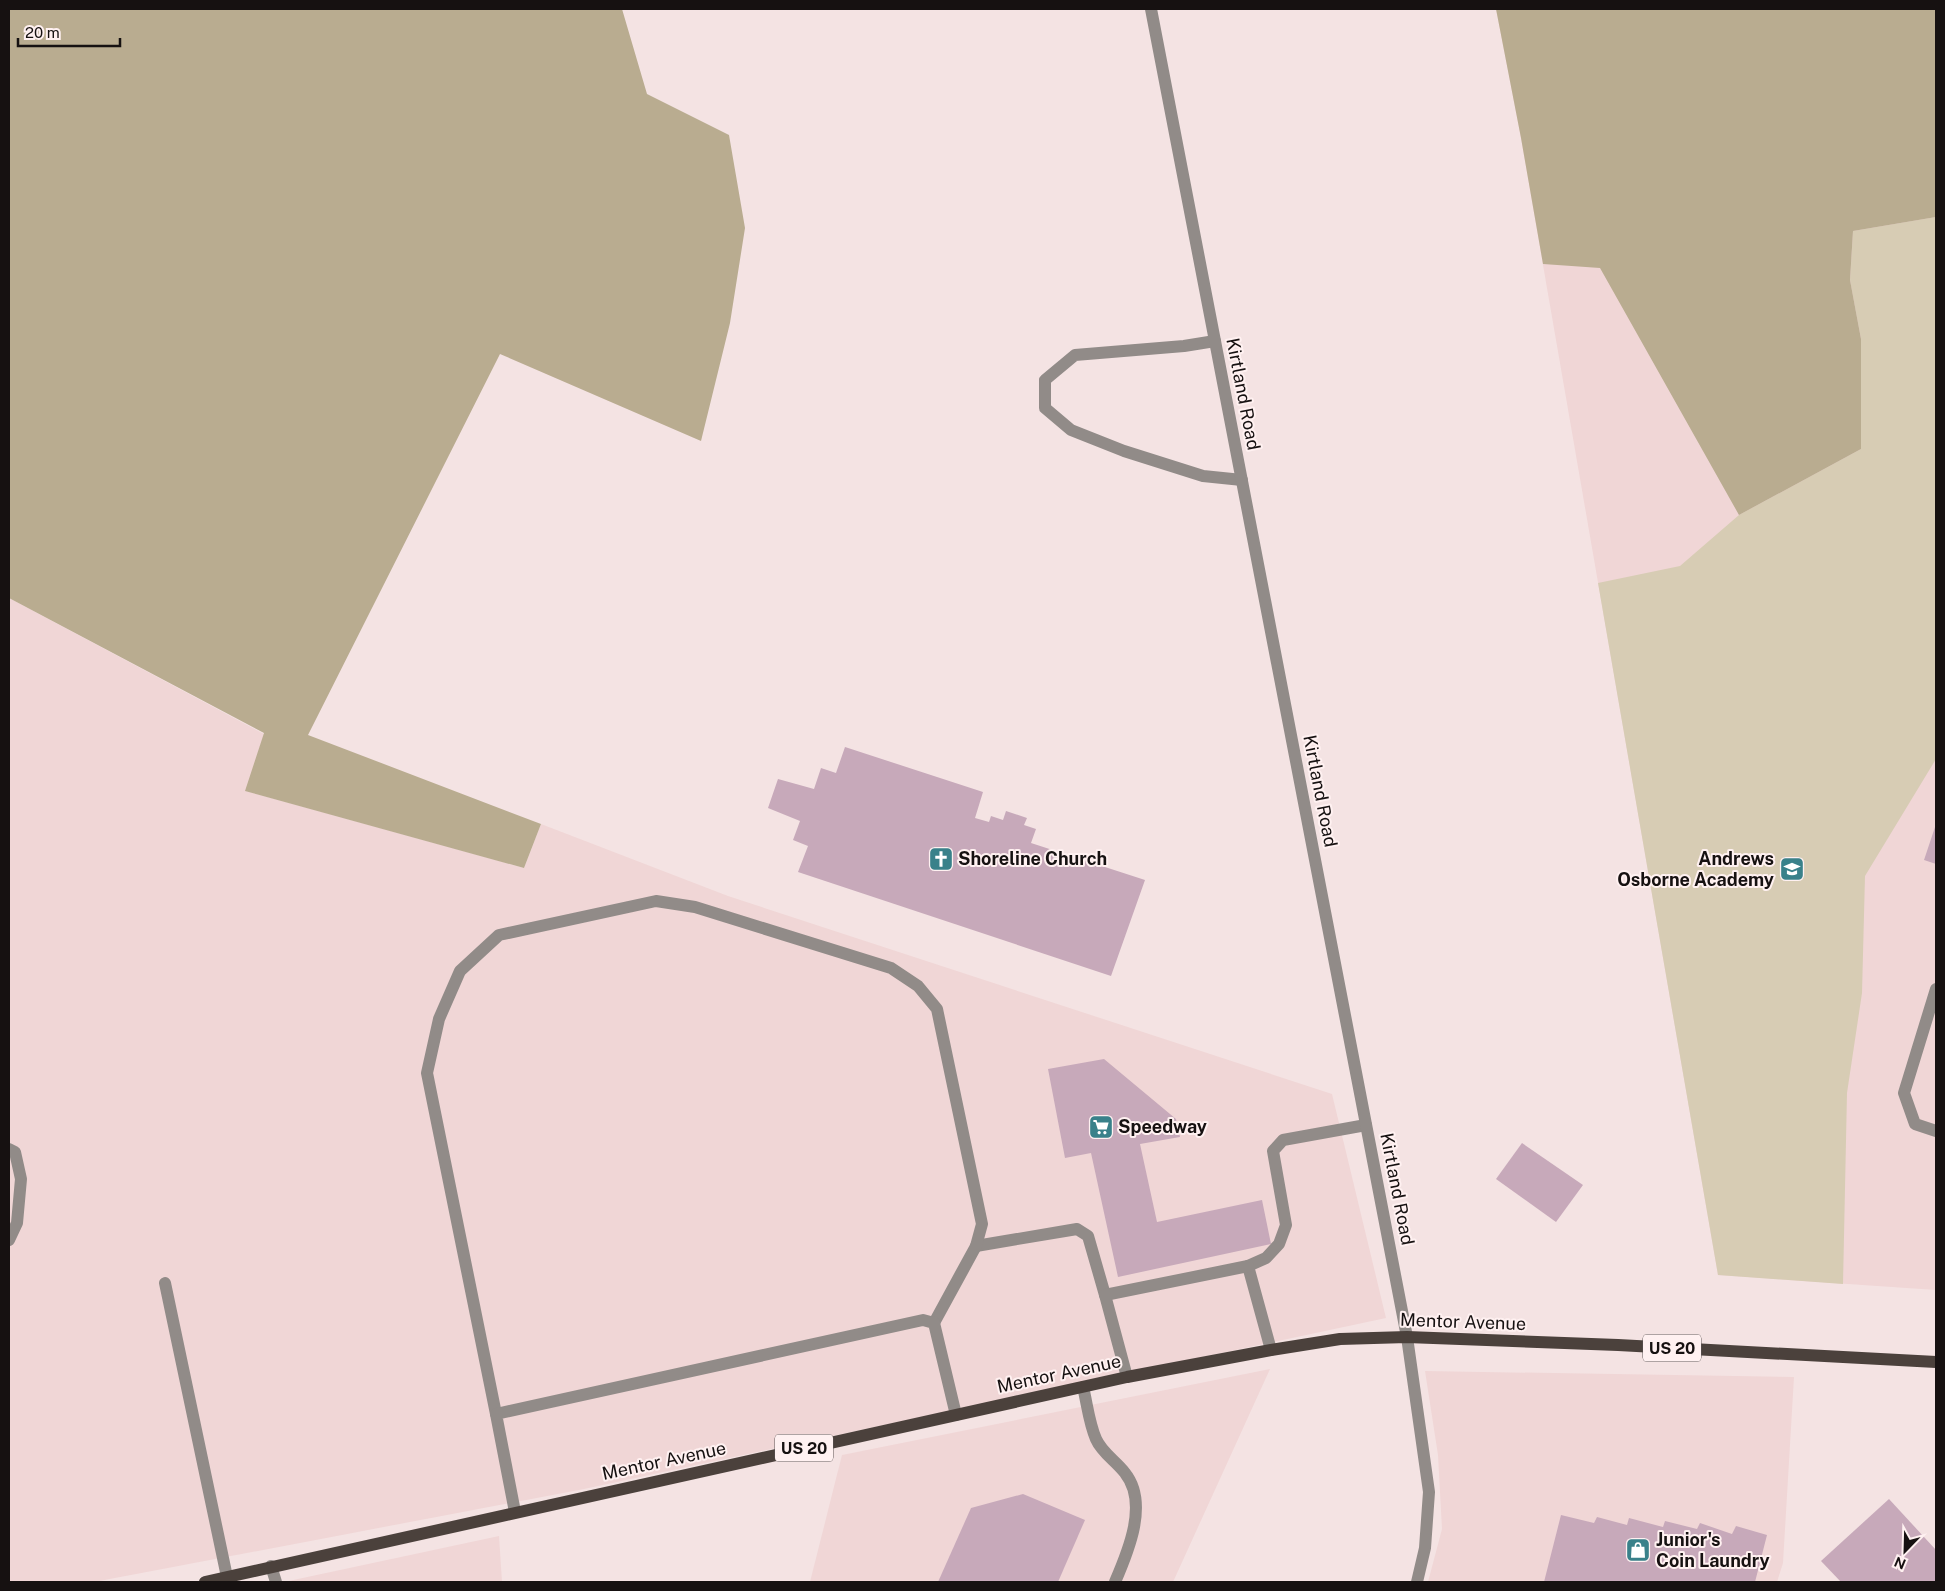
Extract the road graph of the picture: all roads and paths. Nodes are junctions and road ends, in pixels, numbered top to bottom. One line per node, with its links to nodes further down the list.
1 (1151, 9): 2 (street, Kirtland Road)
2 (1215, 341): 3 (street, Kirtland Road); 3 (street)
3 (1242, 480): 5 (street, Kirtland Road)
4 (1936, 989): 6 (street)
5 (1366, 1125): 10 (street); 14 (street, Kirtland Road)
6 (1936, 1131)
7 (9, 1149): 8 (street)
8 (9, 1240)
9 (976, 1246): 12 (street); 13 (street); 19 (street)
10 (1248, 1266): 12 (street); 15 (street)
11 (165, 1283): 23 (street)
12 (1105, 1295): 17 (street)
13 (934, 1323): 19 (street); 20 (street)
14 (1407, 1337): 15 (main road, Mentor Avenue / US 20); 16 (main road, Mentor Avenue / US 20); 27 (street, Kirtland Road)
15 (1270, 1350): 17 (main road, Mentor Avenue / US 20)
16 (1936, 1362)
17 (1128, 1376): 18 (main road, Mentor Avenue / US 20)
18 (1083, 1387): 20 (main road, Mentor Avenue / US 20); 26 (street)
19 (496, 1414): 21 (street)
20 (956, 1415): 21 (main road, Mentor Avenue / US 20)
21 (515, 1512): 22 (main road, Mentor Avenue / US 20)
22 (271, 1566): 23 (main road, Mentor Avenue / US 20); 25 (street)
23 (228, 1577): 24 (main road, Mentor Avenue / US 20)
24 (205, 1582)
25 (276, 1582)
26 (1115, 1582)
27 (1417, 1582)

